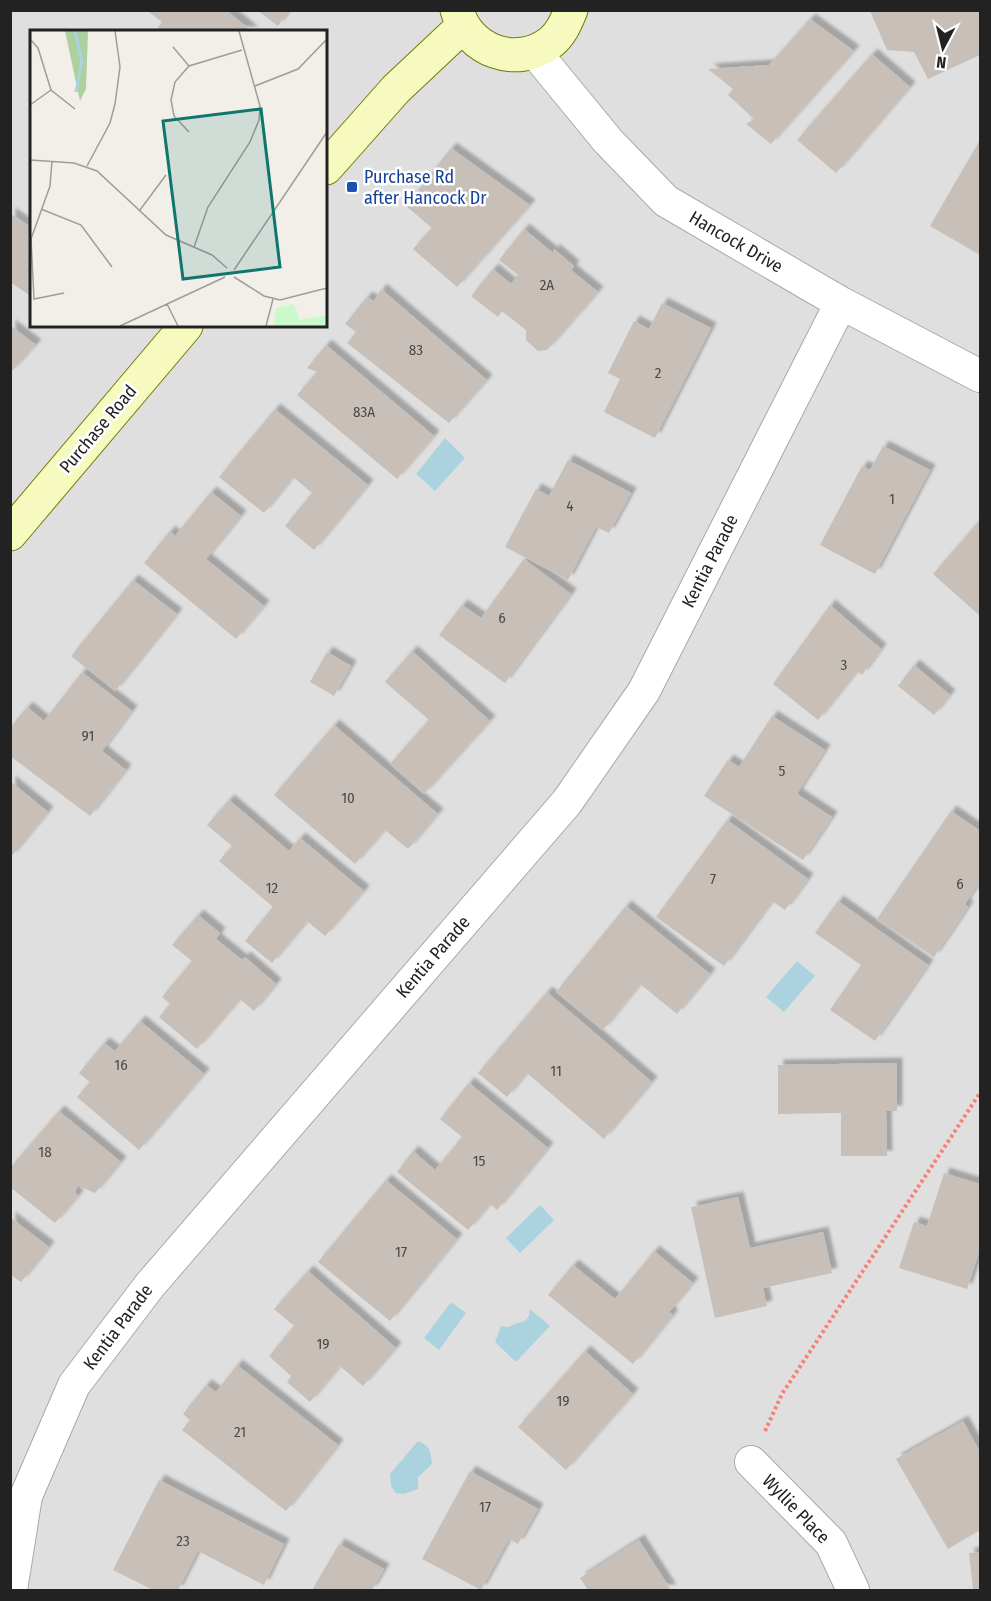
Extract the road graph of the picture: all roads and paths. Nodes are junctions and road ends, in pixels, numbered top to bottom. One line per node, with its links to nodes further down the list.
1 (571, 10): 3 (main road)
2 (460, 18): 3 (main road); 4 (main road)
3 (535, 52): 5 (street, Hancock Drive)
4 (327, 167)
5 (842, 303): 7 (street, Hancock Drive); 11 (street, Kentia Parade)
6 (185, 327): 8 (main road, Purchase Road)
7 (981, 376)
8 (10, 534)
9 (981, 1092): 10 (path)
10 (751, 1462): 12 (street, Wyllie Place)
11 (11, 1590)
12 (853, 1590)

